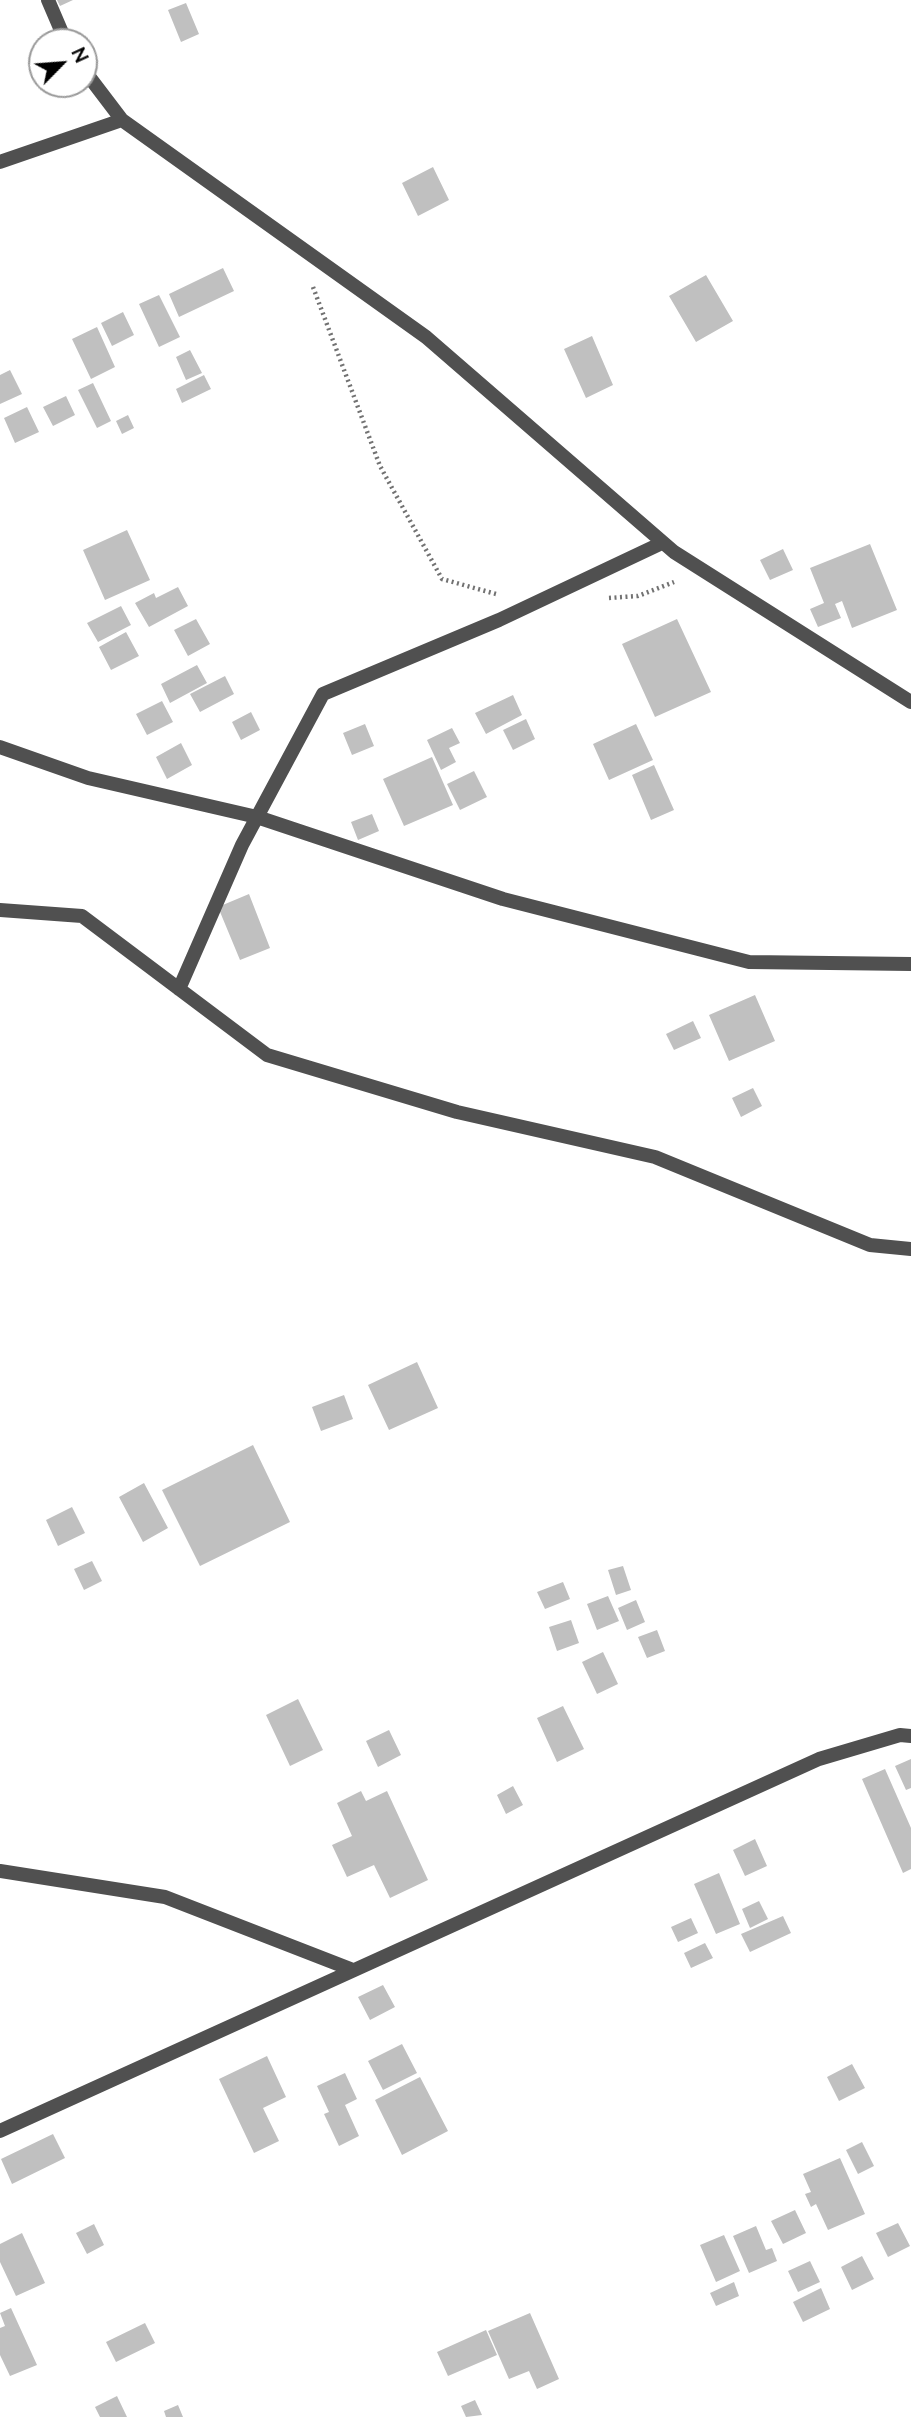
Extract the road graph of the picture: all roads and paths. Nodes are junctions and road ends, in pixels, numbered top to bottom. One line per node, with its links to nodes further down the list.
1 (48, 0): 2 (street)
2 (60, 28)
3 (98, 88): 4 (street)
4 (122, 120): 5 (street); 6 (street)
5 (0, 162)
6 (298, 247): 7 (street); 10 (path)
7 (662, 543): 8 (street); 10 (street)
8 (703, 571): 9 (path); 11 (street)
9 (600, 598)
10 (536, 602): 13 (street)
11 (911, 702)
12 (0, 747): 13 (street)
13 (257, 817): 15 (street); 16 (street)
14 (0, 910): 16 (street)
15 (911, 964)
16 (179, 989): 17 (street)
17 (911, 1249)
18 (911, 1736): 20 (street)
19 (0, 1871): 20 (street)
20 (353, 1970): 21 (street)
21 (0, 2131)

